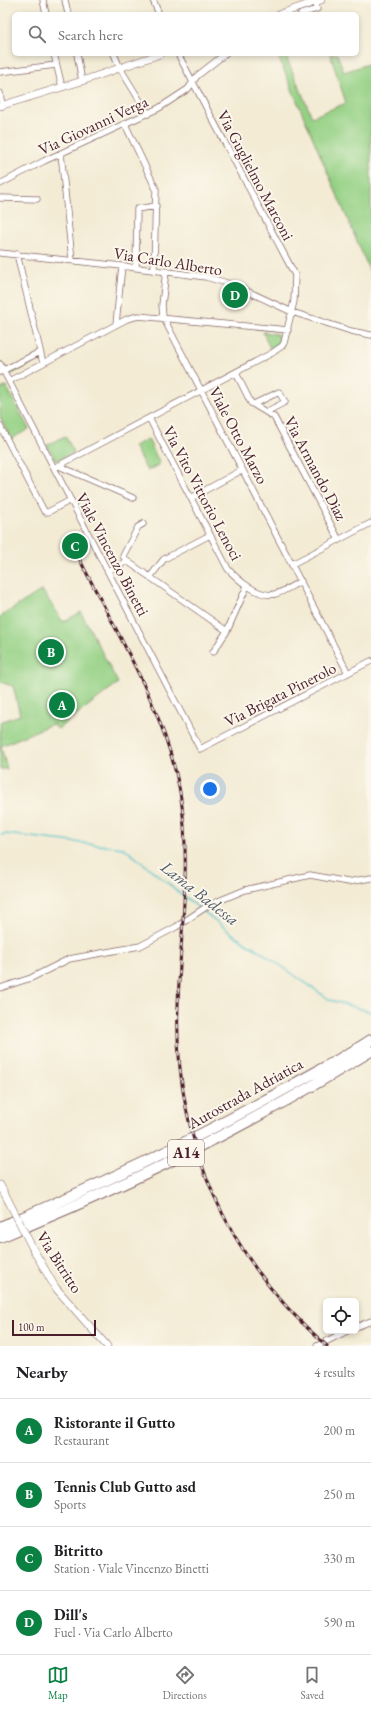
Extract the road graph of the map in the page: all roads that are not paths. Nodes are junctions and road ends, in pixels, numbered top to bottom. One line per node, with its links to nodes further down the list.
1 (43, 0): 5 (street)
2 (65, 0): 6 (street)
3 (153, 0): 7 (street)
4 (319, 1): 8 (main road); 9 (street)
5 (46, 12)
6 (68, 12)
7 (159, 12)
8 (286, 12)
9 (306, 12)
10 (54, 56): 16 (street)
11 (77, 56): 19 (street)
12 (115, 56): 17 (street)
13 (154, 56): 17 (main road)
14 (179, 56): 20 (street, Via Guglielmo Marconi)
15 (222, 56): 20 (street, Via Giovanni Verga)
16 (56, 65): 18 (street); 21 (street)
17 (120, 68): 19 (main road); 24 (street)
18 (0, 72)
19 (82, 81): 21 (main road)
20 (192, 83): 24 (street, Via Giovanni Verga); 38 (street, Via Guglielmo Marconi)
21 (62, 88): 23 (main road)
22 (0, 93): 23 (street)
23 (1, 106)
24 (148, 114): 25 (street, Via Giovanni Verga)
25 (125, 124): 26 (street, Via Giovanni Verga); 30 (street)
26 (61, 153): 27 (street, Via Giovanni Verga); 33 (street)
27 (0, 184)
28 (0, 198): 29 (street)
29 (36, 199)
30 (156, 206): 35 (street); 36 (street)
31 (0, 253): 32 (street, Via Carlo Alberto)
32 (17, 254): 33 (street, Via Carlo Alberto); 43 (street)
33 (72, 260): 34 (street, Via Carlo Alberto)
34 (122, 266): 35 (street, Via Carlo Alberto); 40 (street)
35 (136, 267): 36 (street, Via Carlo Alberto)
36 (154, 269): 37 (street, Via Carlo Alberto)
37 (166, 271): 38 (street, Via Carlo Alberto); 39 (street)
38 (292, 312): 41 (street, Via Guglielmo Marconi); 42 (street, Via Carlo Alberto)
39 (163, 317): 40 (street); 41 (street); 49 (street, Viale Otto Marzo)
40 (116, 324): 44 (street)
41 (288, 330): 47 (street, Via Guglielmo Marconi)
42 (371, 335)
43 (40, 352): 44 (street); 46 (street)
44 (43, 363): 48 (street)
45 (0, 364): 46 (street, Viale Vincenzo Binetti)
46 (2, 371): 48 (street, Viale Vincenzo Binetti)
47 (236, 373): 49 (street, Via Guglielmo Marconi); 50 (street, Via Armando Diaz)
48 (9, 381): 54 (street, Viale Vincenzo Binetti)
49 (201, 391): 52 (street, Via Guglielmo Marconi); 55 (street, Viale Otto Marzo)
50 (254, 404): 51 (street, Via Armando Diaz); 51 (street, Via Armando Diaz)
51 (266, 412): 62 (street, Via Armando Diaz)
52 (149, 418): 54 (street, Via Guglielmo Marconi); 57 (street, Via Vito Vittorio Lenoci)
53 (0, 426): 58 (street)
54 (56, 467): 56 (street); 58 (street, Viale Vincenzo Binetti)
55 (242, 470): 57 (street); 64 (street, Viale Otto Marzo)
56 (133, 498)
57 (191, 498): 61 (street, Via Vito Vittorio Lenoci)
58 (71, 500): 65 (street, Viale Vincenzo Binetti)
59 (371, 523): 62 (street)
60 (143, 524): 63 (street)
61 (210, 535): 66 (street); 68 (street, Via Vito Vittorio Lenoci)
62 (339, 540): 64 (street)
63 (127, 562): 65 (street); 66 (street)
64 (292, 564): 67 (street, Viale Otto Marzo)
65 (108, 571): 73 (street, Viale Vincenzo Binetti)
66 (150, 577): 69 (street)
67 (301, 581): 68 (street, Via Vito Vittorio Lenoci); 72 (street, Viale Otto Marzo)
68 (247, 586): 69 (street)
69 (227, 631): 70 (street)
70 (213, 652)
71 (371, 661): 72 (street, Via Brigata Pinerolo)
72 (348, 673): 73 (street, Via Brigata Pinerolo)
73 (200, 749)
74 (371, 878): 75 (street)
75 (0, 988)
76 (371, 1040): 77 (highway, Autostrada Adriatica / A14)
77 (366, 1051): 79 (highway, Autostrada Adriatica / A14); 80 (highway, Autostrada Adriatica / A14)
78 (0, 1186): 84 (main road, Via Bitritto, bridge)
79 (0, 1227)
80 (0, 1237)
81 (371, 1321): 82 (street)
82 (359, 1326)
83 (341, 1334): 85 (street)
84 (107, 1346)
85 (317, 1346)

